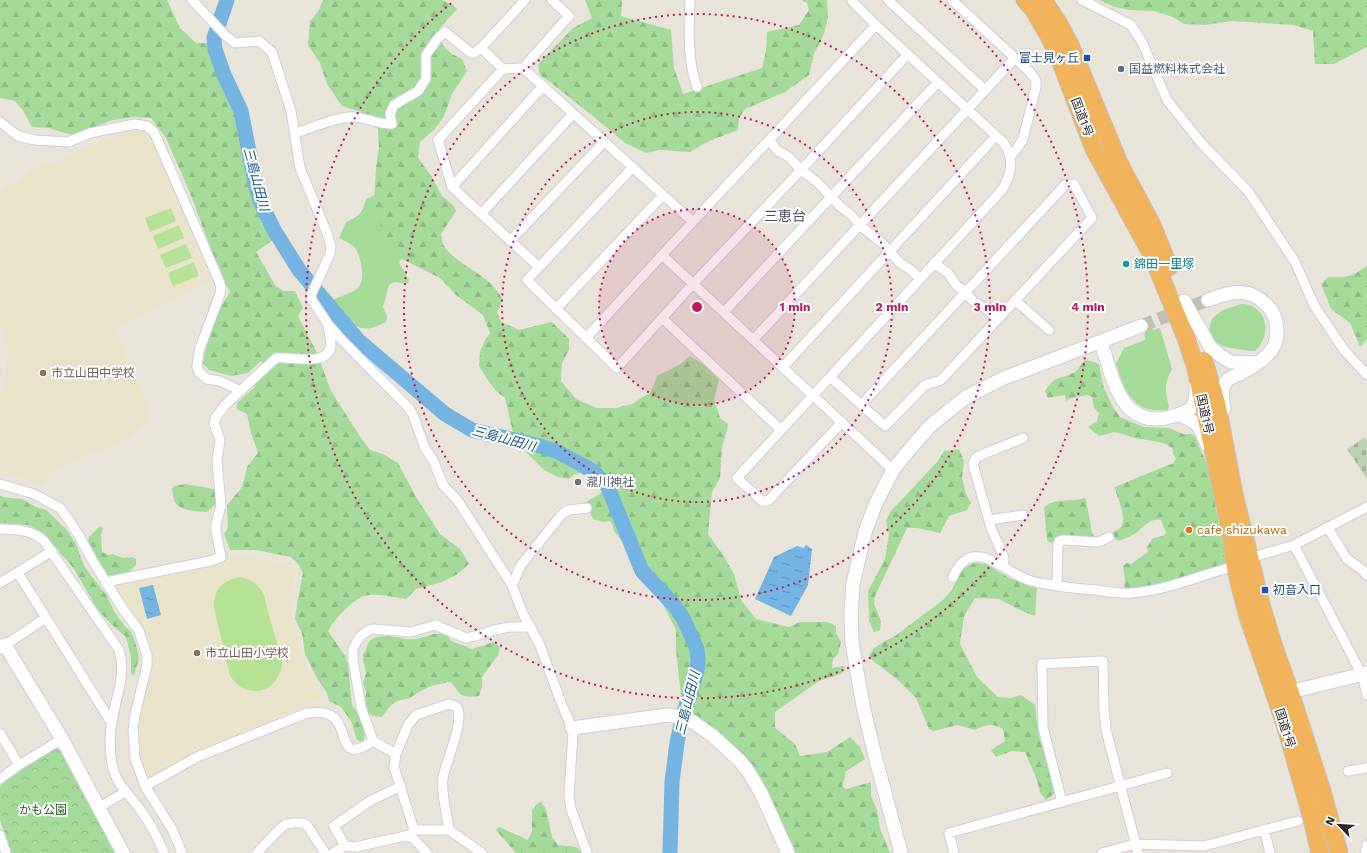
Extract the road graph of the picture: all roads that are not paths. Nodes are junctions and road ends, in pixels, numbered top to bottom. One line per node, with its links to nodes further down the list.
1 (192, 0): 23 (street)
2 (525, 0): 11 (street)
3 (552, 0): 14 (street)
4 (690, 0): 18 (street)
5 (853, 0): 10 (street)
6 (888, 0): 19 (street)
7 (952, 0): 13 (street)
8 (1082, 0): 60 (street)
9 (1035, 2): 46 (highway, 国道1号); 58 (highway, 国道1号)
10 (876, 25): 12 (street); 25 (street)
11 (481, 48): 15 (street); 23 (street)
12 (908, 54): 16 (street); 29 (street)
13 (1015, 58): 19 (street); 27 (street)
14 (523, 68): 15 (street); 17 (street)
15 (502, 69): 30 (street)
16 (938, 82): 20 (street); 32 (street)
17 (543, 86): 21 (street); 30 (street)
18 (697, 87)
19 (985, 90): 20 (street)
20 (967, 109): 24 (street); 35 (street)
21 (573, 114): 26 (street); 33 (street)
22 (0, 122): 62 (street)
23 (295, 134): 51 (street)
24 (996, 136): 27 (street); 37 (street)
25 (769, 140): 29 (street); 34 (street)
26 (604, 142): 28 (street); 36 (street)
27 (1011, 156): 39 (street)
28 (633, 168): 31 (street); 40 (street)
29 (801, 170): 32 (street); 42 (street)
30 (452, 187): 33 (street)
31 (663, 195): 34 (street); 47 (street)
32 (830, 197): 35 (street); 48 (street)
33 (481, 214): 36 (street)
34 (692, 222): 38 (street)
35 (860, 224): 37 (street); 55 (street)
36 (510, 241): 40 (street)
37 (889, 251): 41 (street); 59 (street)
38 (662, 255): 42 (street); 54 (street)
39 (934, 263): 41 (street); 43 (street)
40 (539, 267): 47 (street)
41 (920, 279): 61 (street)
42 (692, 285): 48 (street); 49 (street)
43 (966, 292): 44 (street); 50 (street); 64 (street)
44 (1015, 300): 50 (street); 53 (street)
45 (1208, 300): 57 (street)
46 (1184, 301): 57 (street); 69 (highway, 国道1号)
47 (556, 309): 54 (street)
48 (724, 312): 55 (street)
49 (662, 318): 54 (street); 67 (street)
50 (996, 320): 64 (street)
51 (328, 324): 62 (street); 89 (street)
52 (1140, 326): 56 (street)
53 (1049, 330)
54 (586, 338)
55 (753, 340): 59 (street)
56 (1101, 342): 65 (street); 70 (street)
57 (1257, 363): 69 (street)
58 (1195, 365): 65 (street); 69 (highway, 国道1号)
59 (783, 367): 63 (street)
60 (1367, 375)
61 (830, 377): 63 (street); 64 (street)
62 (240, 391): 87 (street)
63 (812, 396): 66 (street); 67 (street)
64 (862, 405)
65 (1179, 415): 69 (street)
66 (842, 422): 67 (street); 70 (street)
67 (780, 429)
68 (1023, 438): 75 (street)
69 (1221, 459): 81 (highway, 国道1号); 83 (highway, 国道1号)
70 (893, 470): 138 (street)
71 (0, 484): 87 (street)
72 (1367, 507): 76 (street)
73 (587, 508): 89 (street)
74 (1023, 515): 75 (street)
75 (989, 520): 82 (street)
76 (1328, 528): 79 (street); 85 (street)
77 (0, 529): 80 (street)
78 (1109, 537): 90 (street)
79 (1294, 545): 81 (street); 95 (street)
80 (52, 551): 84 (street); 99 (street)
81 (1250, 558): 91 (street); 97 (highway, 国道1号)
82 (1003, 566): 86 (street); 90 (street)
83 (1235, 566): 90 (street); 91 (highway, 国道1号)
84 (18, 573): 88 (street); 92 (street)
85 (1367, 575)
86 (953, 577)
87 (106, 582): 111 (street)
88 (0, 583)
89 (512, 585): 93 (street)
90 (1057, 585)
91 (1243, 599): 96 (highway, 国道1号)
92 (46, 618): 94 (street); 99 (street)
93 (531, 627): 101 (street); 104 (street)
94 (2, 646): 103 (street)
95 (1365, 674): 97 (street); 98 (street)
96 (1270, 680): 97 (street); 100 (highway, 国道1号)
97 (1287, 694): 100 (street); 143 (highway, 国道1号)
98 (1367, 695)
99 (111, 722): 114 (street)
100 (1285, 724): 142 (highway, 国道1号)
101 (572, 728): 136 (street); 137 (street)
102 (0, 733): 106 (street)
103 (62, 739): 106 (street); 116 (street)
104 (373, 742): 105 (street); 111 (street)
105 (396, 754): 112 (street); 119 (street)
106 (19, 765): 110 (street)
107 (1367, 768): 108 (street)
108 (1348, 771)
109 (1167, 773): 113 (street)
110 (0, 779)
111 (145, 786): 130 (street)
112 (401, 786): 120 (street); 123 (street)
113 (1120, 786): 115 (street); 115 (street); 124 (street)
114 (125, 792): 116 (street); 129 (street)
115 (1062, 802): 139 (street)
116 (100, 808): 128 (street)
117 (1298, 821): 118 (street)
118 (1264, 829): 125 (street); 141 (street)
119 (449, 830): 120 (street); 135 (street)
120 (412, 832): 126 (street); 134 (street)
121 (0, 835): 127 (street)
122 (1367, 845): 144 (street)
123 (345, 846): 126 (street); 133 (street)
124 (1136, 849): 125 (street); 140 (street)
125 (1205, 849)
126 (357, 850)
127 (6, 853)
128 (123, 853)
129 (164, 853)
130 (182, 853)
131 (257, 853): 132 (street)
132 (325, 853)
133 (333, 853)
134 (427, 853)
135 (482, 853)
136 (586, 853)
137 (788, 853)
138 (902, 853)
139 (954, 853)
140 (1102, 853)
141 (1270, 853)
142 (1320, 853)
143 (1339, 853)
144 (1365, 853)

